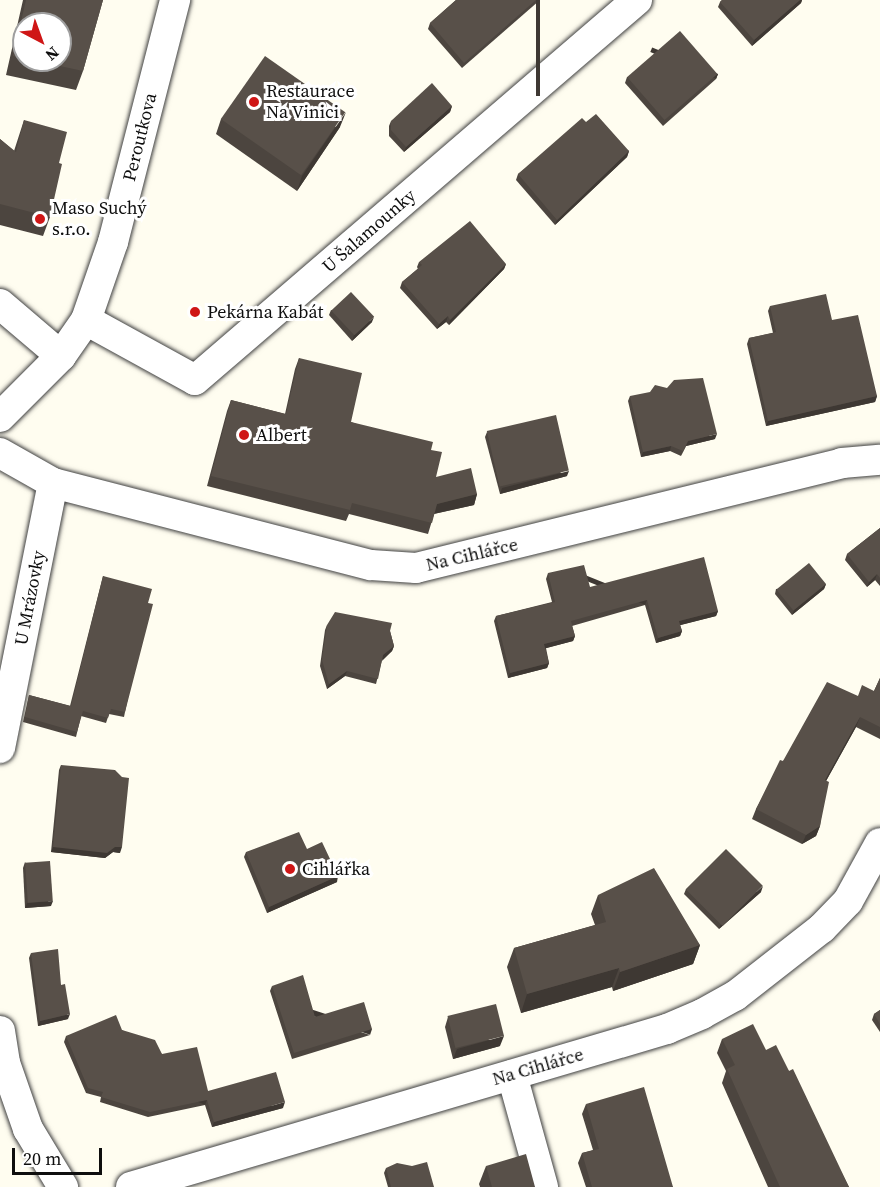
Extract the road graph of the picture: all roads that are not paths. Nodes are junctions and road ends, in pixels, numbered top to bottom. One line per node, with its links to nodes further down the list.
1 (175, 0): 4 (street, Peroutkova)
2 (637, 0): 4 (street, U Šalamounky)
3 (0, 304): 5 (street)
4 (86, 320): 5 (street, Peroutkova)
5 (61, 356): 6 (street, Peroutkova)
6 (0, 417)
7 (0, 453): 9 (street, Na Cihlářce)
8 (880, 460): 9 (street, Na Cihlářce)
9 (53, 483): 10 (street, U Mrázovky)
10 (0, 748)
11 (880, 843): 13 (street, Na Cihlářce)
12 (880, 890): 13 (street)
13 (848, 901): 15 (street, Na Cihlářce)
14 (0, 1031): 16 (street)
15 (512, 1075): 17 (street, Na Cihlářce); 18 (street)
16 (63, 1187)
17 (131, 1187)
18 (543, 1187)

